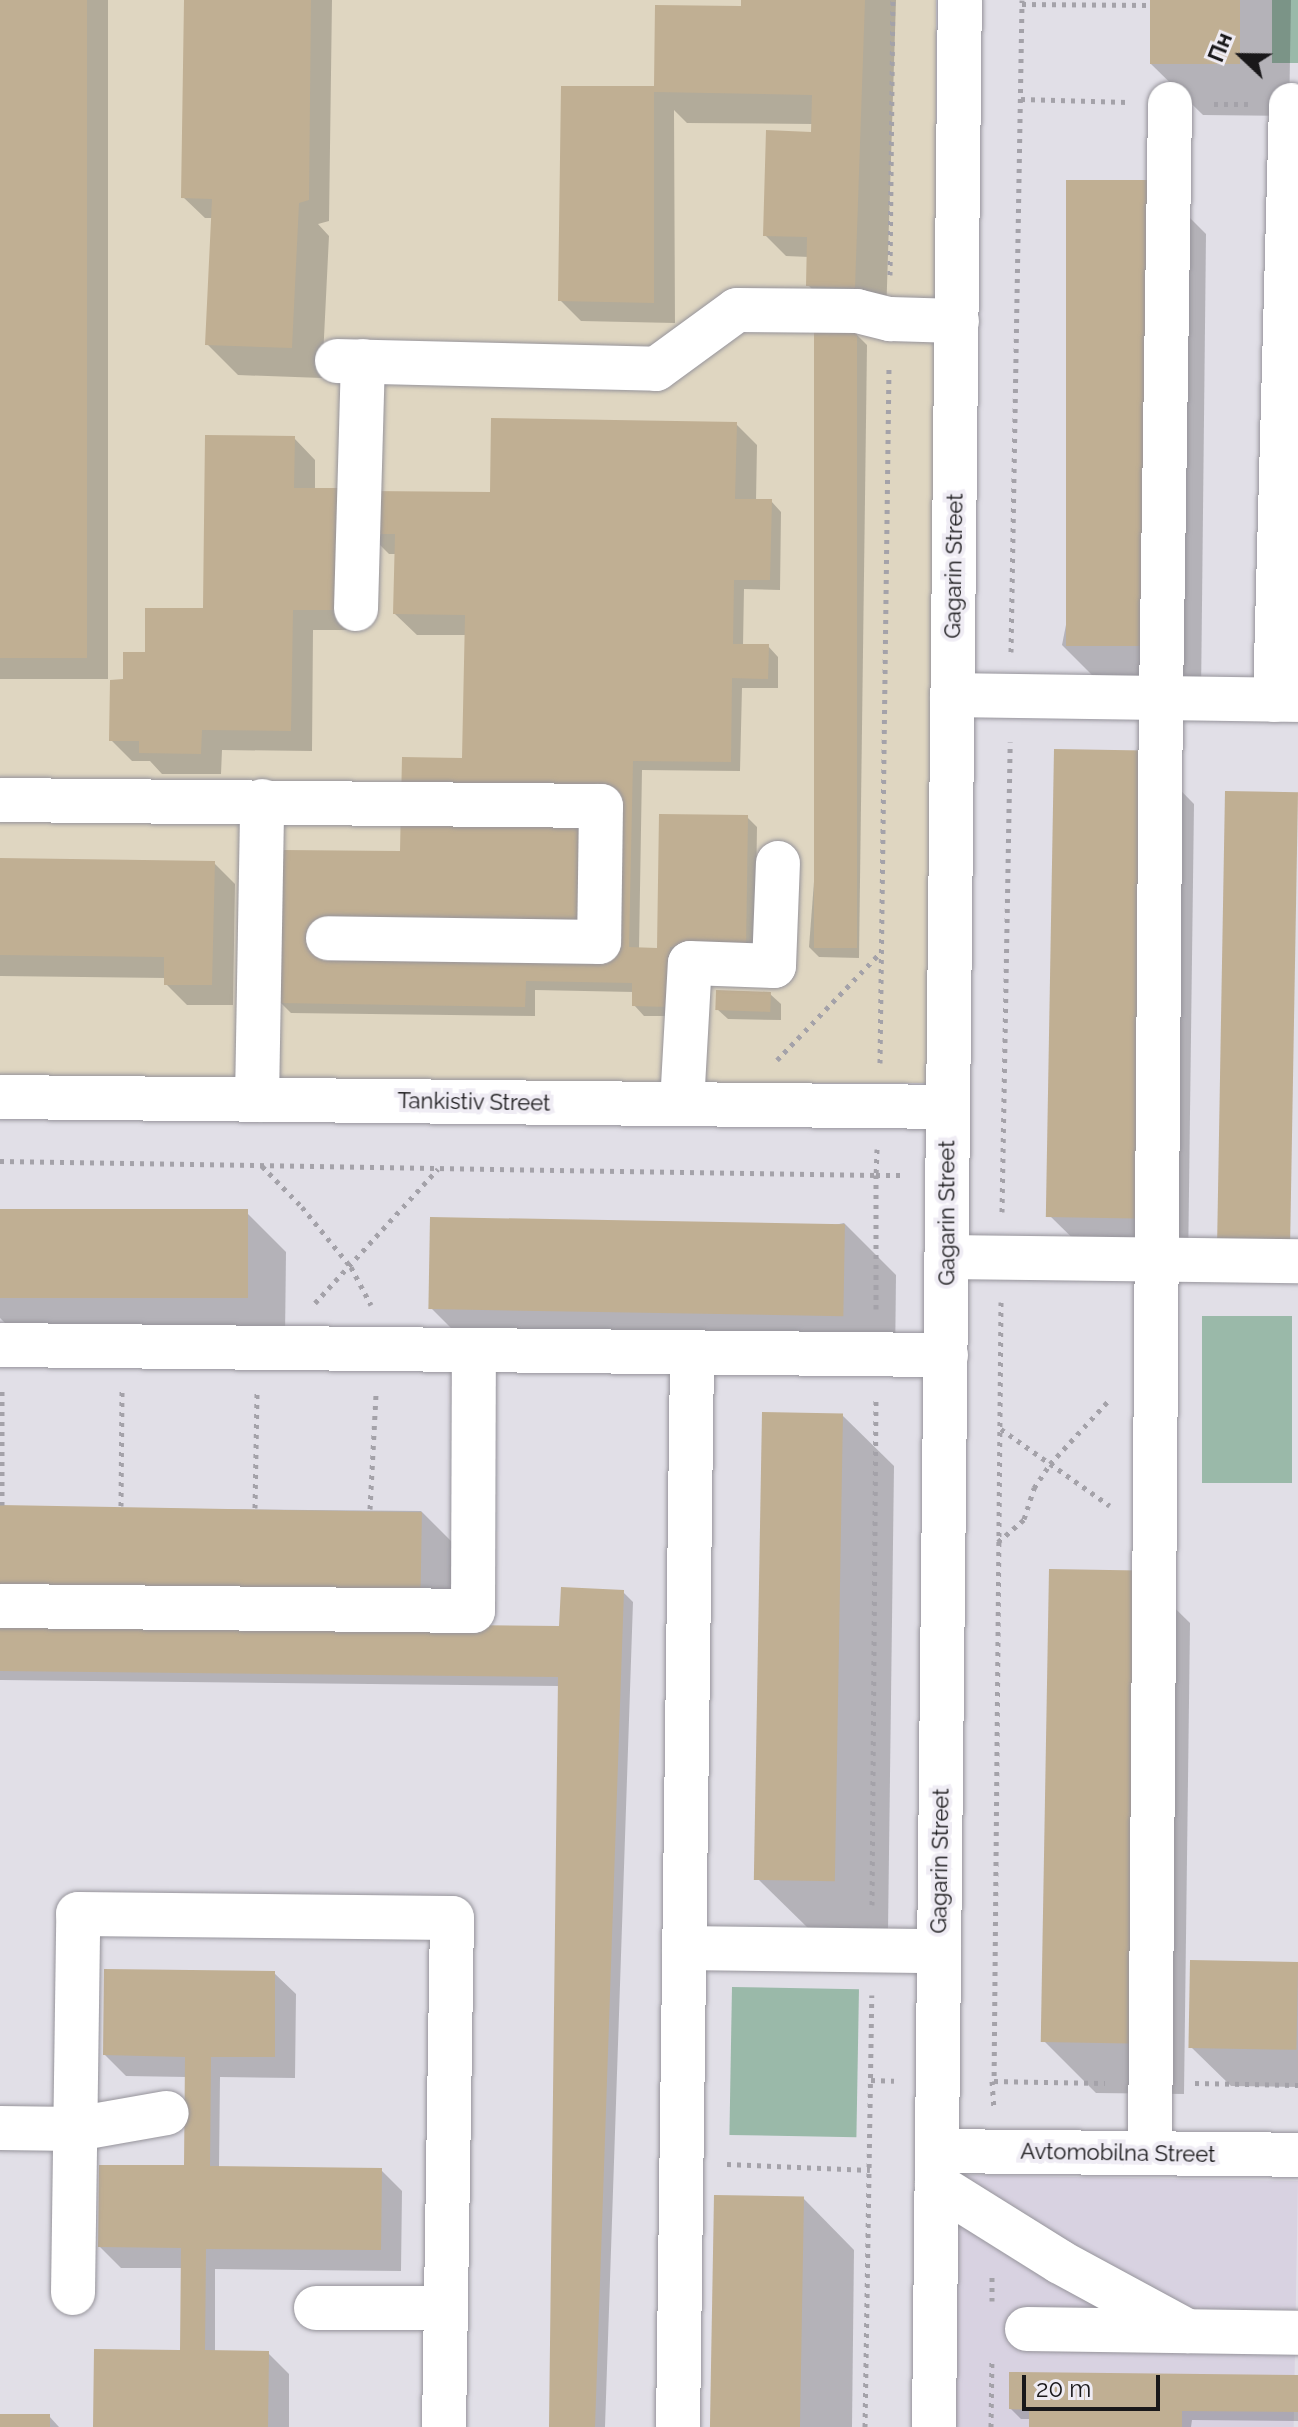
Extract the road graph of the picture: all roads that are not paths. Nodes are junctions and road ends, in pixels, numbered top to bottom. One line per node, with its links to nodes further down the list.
1 (960, 0): 4 (street, Gagarin Street)
2 (1170, 104): 7 (street)
3 (1291, 105): 8 (street)
4 (957, 321): 5 (street); 6 (street, Gagarin Street)
5 (356, 609)
6 (952, 695): 7 (street); 16 (street, Gagarin Street)
7 (1161, 699): 8 (street); 18 (street)
8 (1287, 700)
9 (0, 800): 10 (street)
10 (262, 801): 12 (street); 14 (street)
11 (778, 863): 15 (street)
12 (328, 938)
13 (0, 1097): 14 (street, Tankistiv Street)
14 (257, 1100): 15 (street, Tankistiv Street)
15 (682, 1104): 16 (street, Tankistiv Street)
16 (948, 1107): 17 (street, Gagarin Street)
17 (947, 1257): 18 (street); 23 (street, Gagarin Street)
18 (1157, 1261): 19 (street); 30 (street)
19 (1298, 1261)
20 (1, 1345): 21 (street)
21 (474, 1350): 22 (street); 24 (street)
22 (692, 1352): 23 (street); 25 (street)
23 (946, 1355): 26 (street, Gagarin Street)
24 (0, 1606)
25 (684, 1948): 26 (street); 40 (street)
26 (939, 1951): 32 (street, Gagarin Street)
27 (167, 2113): 29 (street)
28 (0, 2128): 29 (street)
29 (76, 2129): 33 (street); 35 (street)
30 (1150, 2153): 31 (street, Avtomobilna Street); 32 (street, Avtomobilna Street)
31 (1298, 2155)
32 (937, 2168): 37 (street); 41 (street, Gagarin Street)
33 (73, 2293)
34 (316, 2308): 35 (street)
35 (445, 2308): 39 (street)
36 (1027, 2329): 37 (street)
37 (1187, 2331): 38 (street)
38 (1298, 2333)
39 (444, 2427)
40 (678, 2427)
41 (934, 2427)

